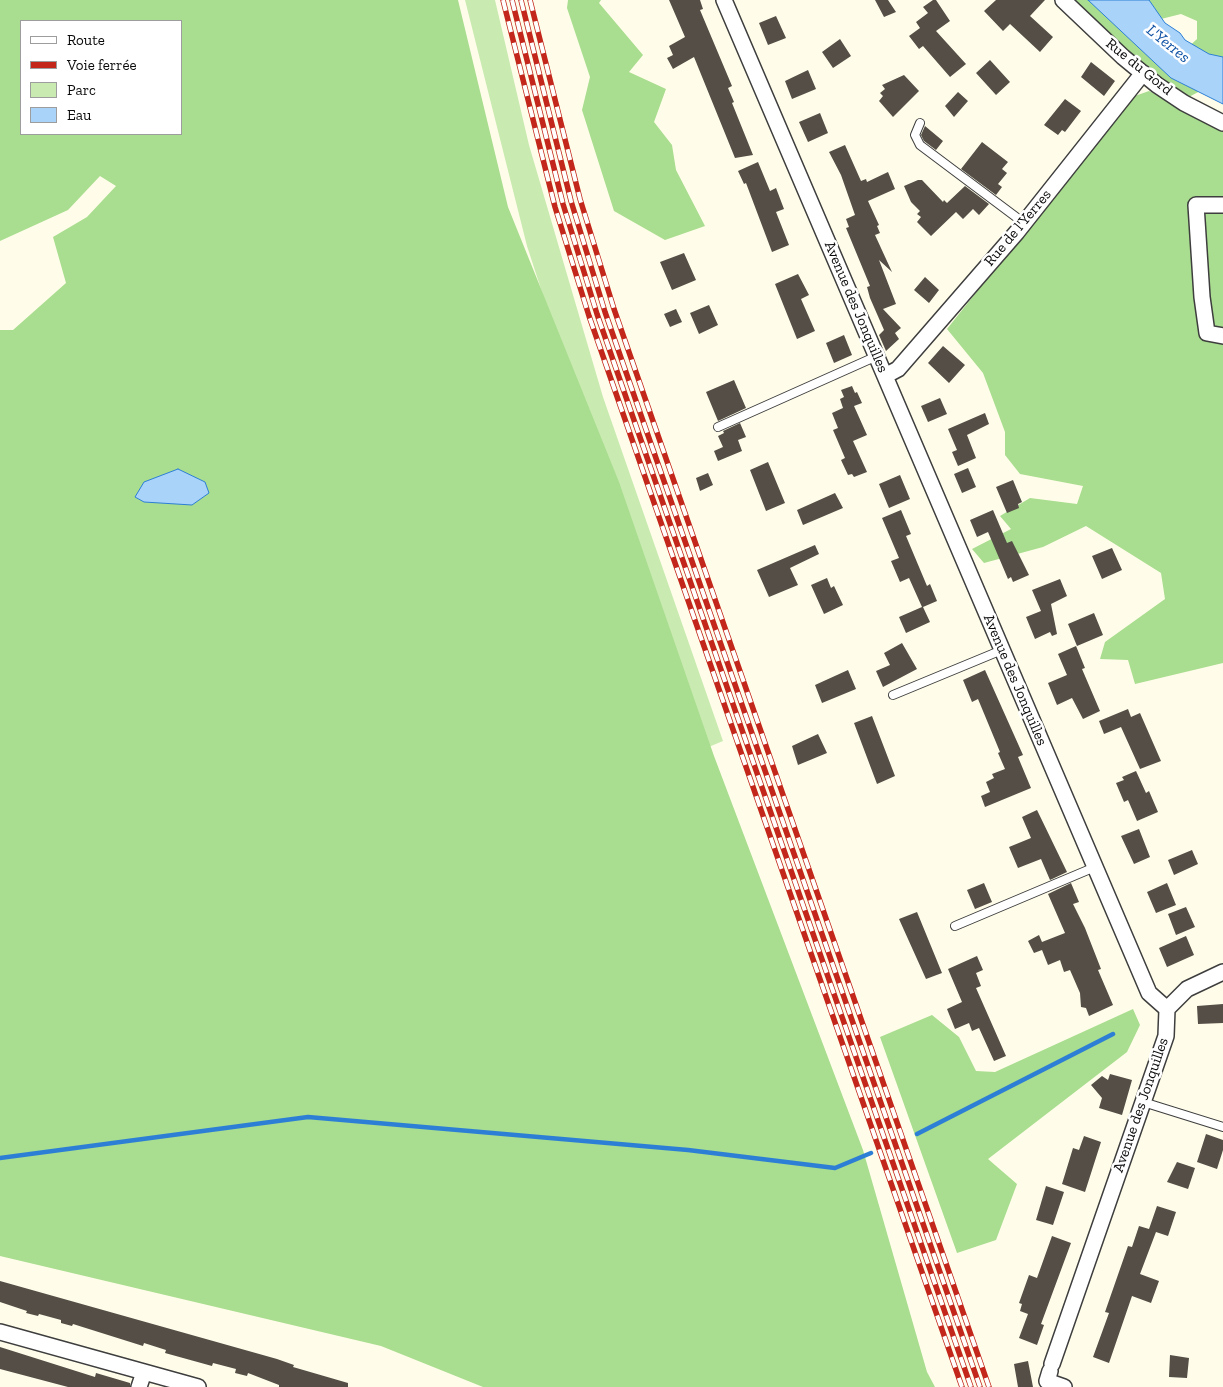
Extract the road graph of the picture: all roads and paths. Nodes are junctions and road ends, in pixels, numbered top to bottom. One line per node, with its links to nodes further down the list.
1 (724, 0): 9 (street, Avenue des Jonquilles)
2 (1063, 0): 3 (street, Rue du Gord)
3 (1143, 73): 5 (street, Rue du Gord); 7 (street, Rue de l'Yerres)
4 (920, 123): 7 (lane)
5 (1223, 123)
6 (1223, 205): 8 (street)
7 (1024, 223): 10 (street, Rue de l'Yerres)
8 (1223, 336)
9 (877, 356): 10 (street, Avenue des Jonquilles); 11 (lane)
10 (886, 376): 12 (street, Avenue des Jonquilles)
11 (718, 427)
12 (1002, 650): 13 (lane); 14 (street, Avenue des Jonquilles)
13 (893, 695)
14 (1095, 867): 15 (lane); 17 (street, Avenue des Jonquilles)
15 (954, 926)
16 (1223, 972): 17 (street)
17 (1167, 1009): 18 (street, Avenue des Jonquilles)
18 (1143, 1102): 19 (lane); 21 (street, Avenue des Jonquilles)
19 (1223, 1127)
20 (0, 1332): 22 (street)
21 (1048, 1376): 24 (street)
22 (141, 1380): 23 (street)
23 (198, 1387)
24 (1064, 1387)

